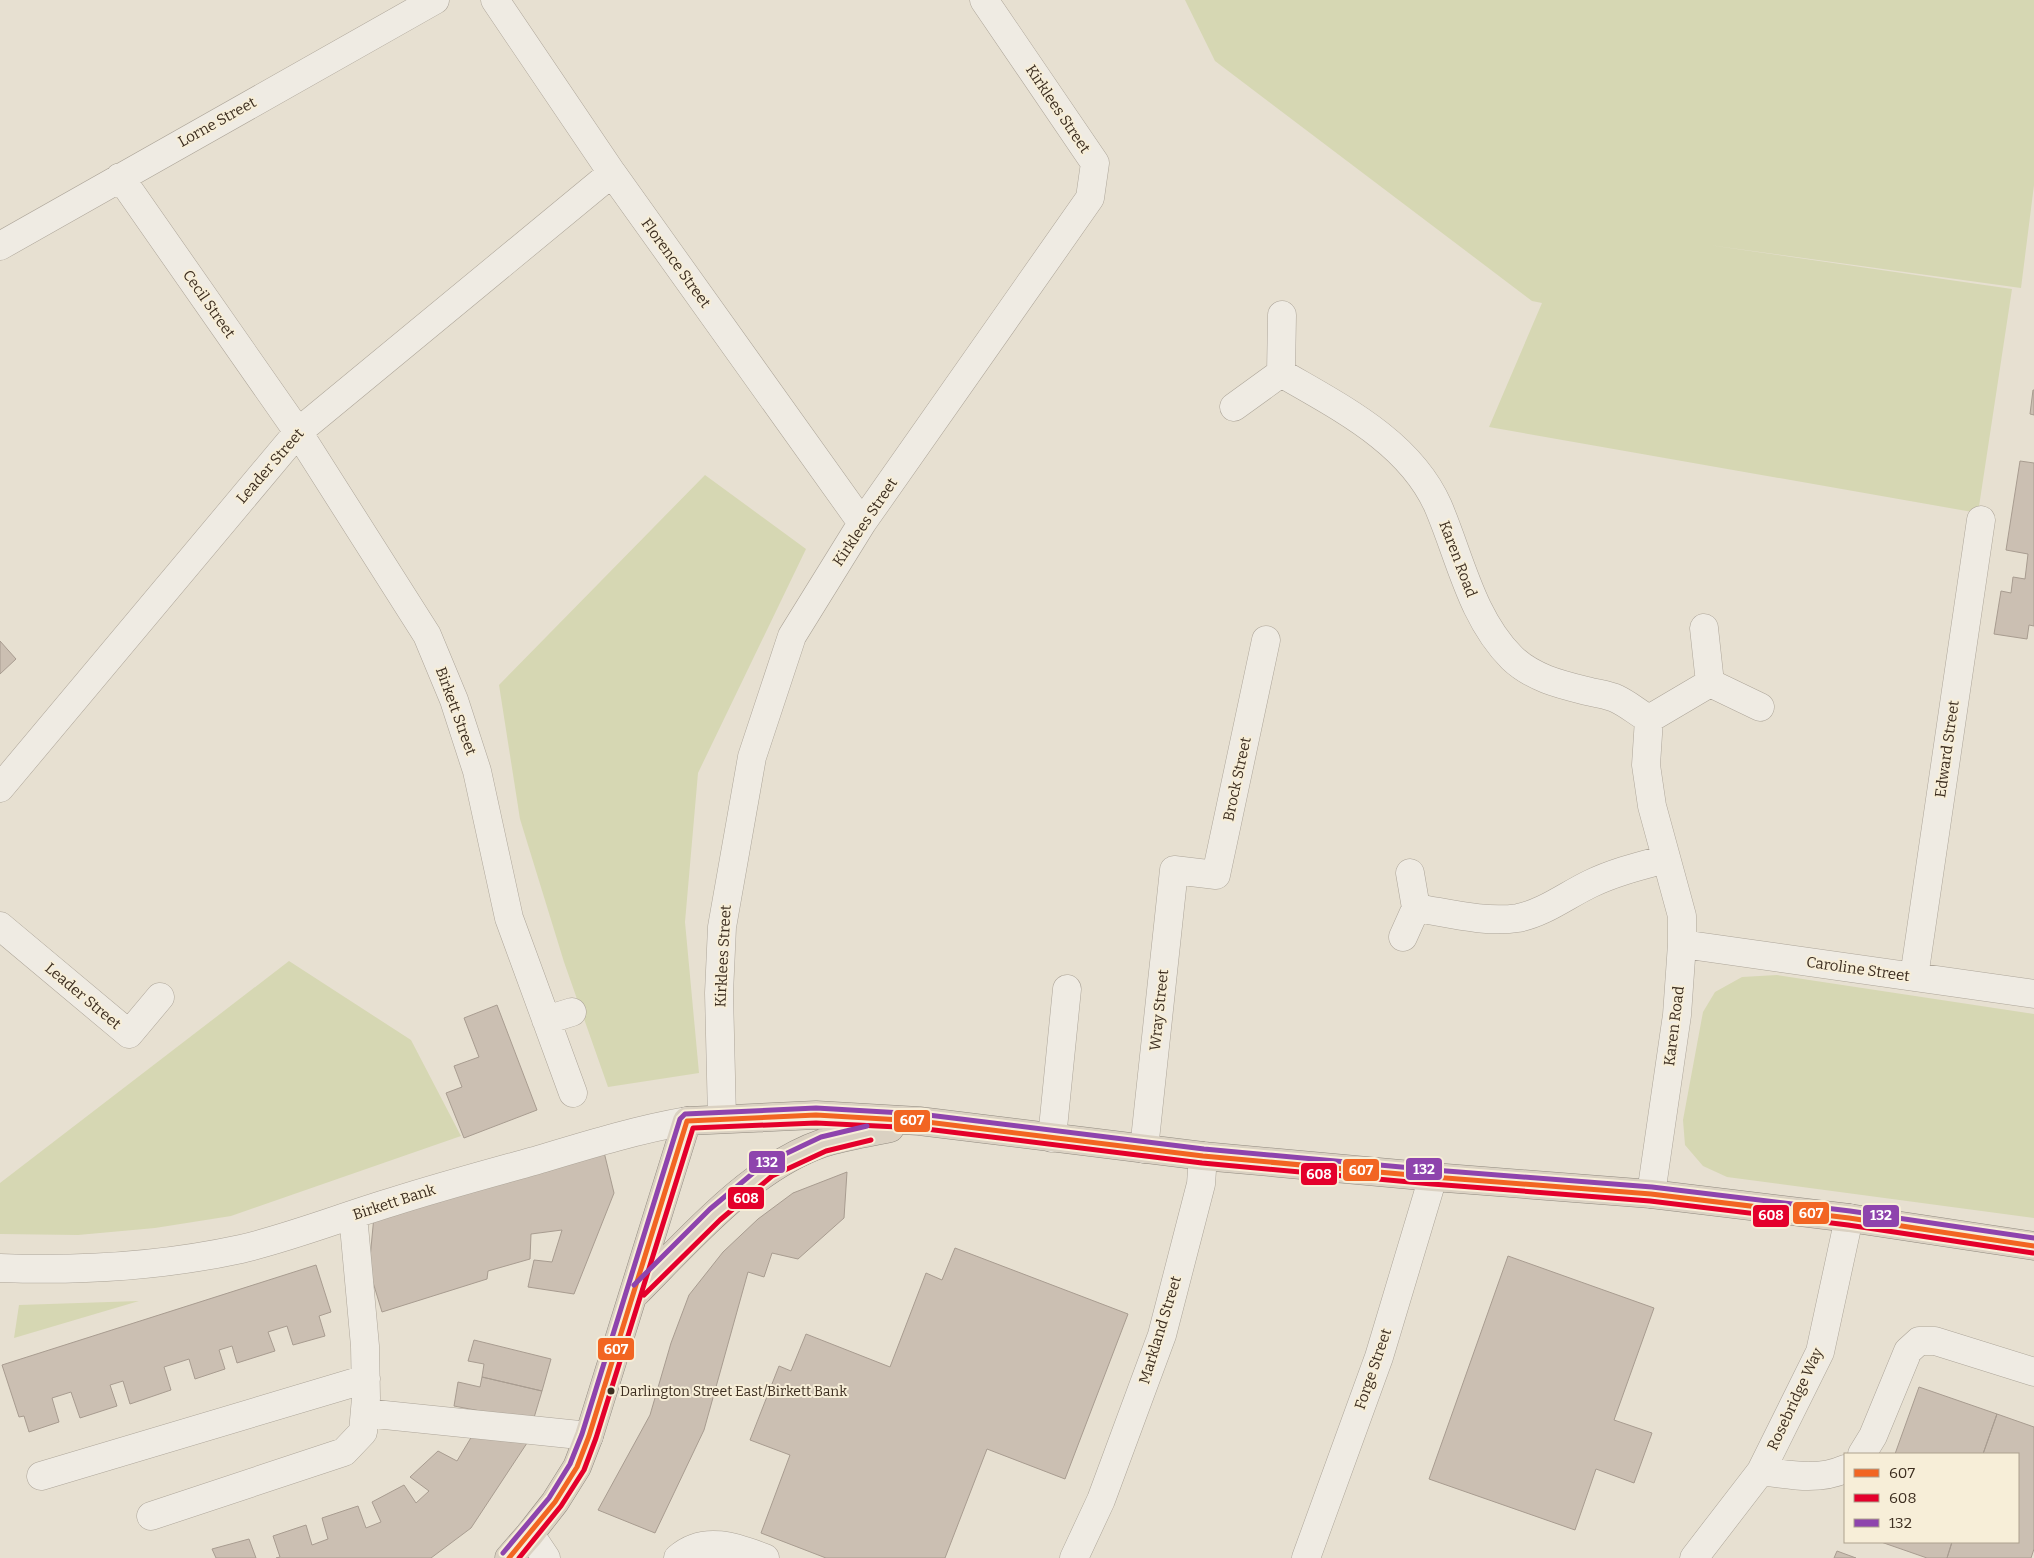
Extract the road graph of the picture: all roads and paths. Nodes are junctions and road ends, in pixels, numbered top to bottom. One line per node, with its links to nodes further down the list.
1 (435, 0): 5 (street, Lorne Street)
2 (495, 0): 4 (street, Florence Street)
3 (984, 0): 12 (street, Kirklees Street)
4 (612, 173): 10 (street, Leader Street); 12 (street, Florence Street)
5 (120, 177): 6 (street, Lorne Street); 10 (street, Cecil Street)
6 (0, 246)
7 (1282, 314): 8 (street)
8 (1281, 374): 9 (street); 17 (street, Karen Road)
9 (1234, 406)
10 (298, 432): 18 (street, Leader Street); 31 (street, Birkett Street)
11 (1981, 520): 26 (street, Edward Street)
12 (862, 523): 33 (street, Kirklees Street)
13 (1704, 628): 15 (street)
14 (1266, 640): 20 (street, Brock Street)
15 (1710, 683): 16 (street); 17 (street)
16 (1760, 707)
17 (1649, 719): 19 (street, Karen Road)
18 (0, 788)
19 (1666, 860): 22 (street); 25 (street, Karen Road)
20 (1174, 870): 37 (street, Wray Street)
21 (1410, 873): 22 (street)
22 (1416, 908): 24 (street)
23 (0, 926): 29 (street, Leader Street)
24 (1403, 937)
25 (1682, 944): 26 (street, Caroline Street); 40 (street, Karen Road)
26 (1914, 977): 28 (street, Caroline Street)
27 (1067, 989): 36 (street)
28 (2034, 994)
29 (160, 996)
30 (572, 1012): 31 (street)
31 (546, 1020): 32 (street, Birkett Street)
32 (572, 1093)
33 (722, 1118): 34 (highway); 35 (highway)
34 (687, 1121): 41 (street, Birkett Bank); 45 (highway)
35 (919, 1121): 36 (highway); 45 (highway)
36 (1052, 1138): 37 (highway)
37 (1144, 1150): 38 (highway)
38 (1203, 1156): 39 (highway); 60 (street, Markland Street)
39 (1433, 1177): 40 (highway); 61 (street, Forge Street)
40 (1652, 1194): 42 (highway)
41 (353, 1215): 44 (street, Birkett Bank); 47 (street)
42 (1849, 1218): 43 (highway); 52 (street, Rosebridge Way)
43 (2034, 1246)
44 (0, 1268)
45 (632, 1297): 49 (highway)
46 (2034, 1372): 50 (street)
47 (366, 1379): 48 (street); 53 (street)
48 (365, 1413): 49 (street); 54 (street)
49 (590, 1436): 55 (highway)
50 (1863, 1453)
51 (1844, 1469): 52 (street)
52 (1761, 1471): 62 (street, Rosebridge Way)
53 (40, 1476)
54 (150, 1516)
55 (530, 1534): 56 (highway); 57 (street)
56 (509, 1558)
57 (546, 1558)
58 (678, 1558): 59 (street)
59 (765, 1558)
60 (1074, 1558)
61 (1306, 1558)
62 (1694, 1558)

